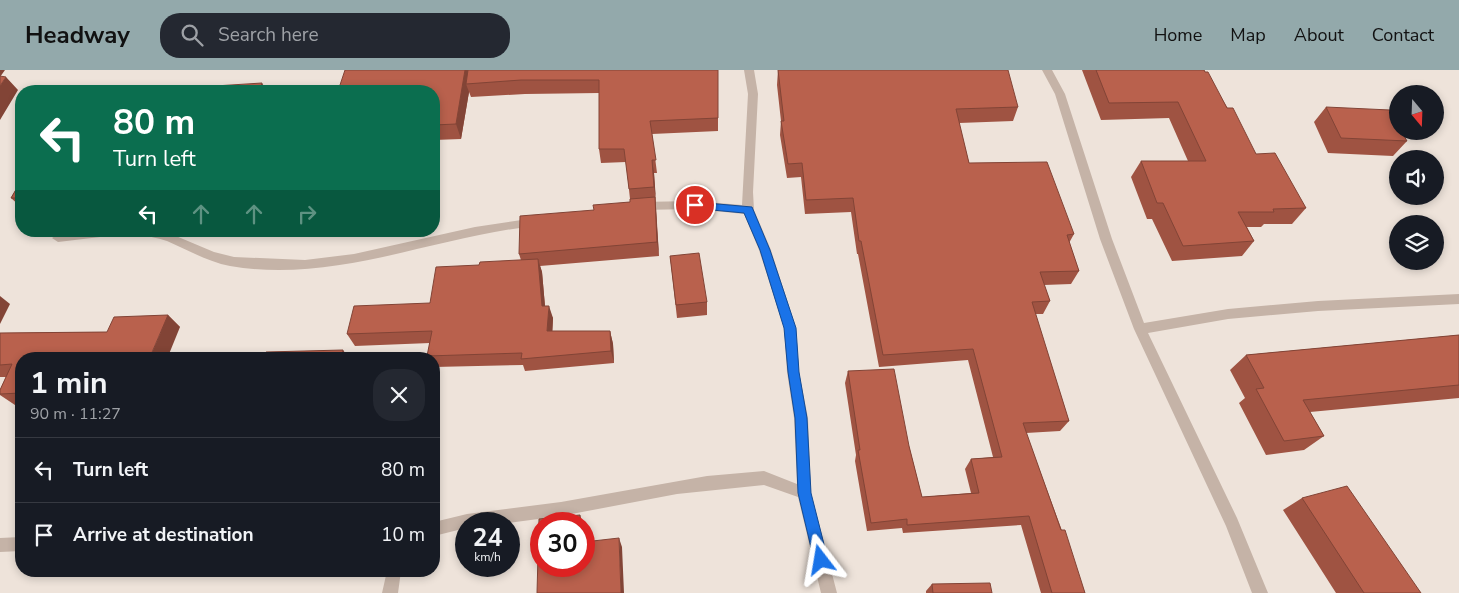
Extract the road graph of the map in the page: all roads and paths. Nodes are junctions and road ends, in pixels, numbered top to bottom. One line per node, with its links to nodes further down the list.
1 (749, 70): 4 (street)
2 (1047, 70): 10 (street)
3 (631, 207): 4 (street)
4 (748, 210): 11 (street)
5 (543, 220): 7 (street)
6 (66, 237): 8 (street)
7 (166, 237)
8 (58, 238)
9 (1459, 299): 10 (street)
10 (1140, 329): 18 (street)
11 (804, 493): 12 (street); 17 (street)
12 (440, 528)
13 (15, 544): 14 (street)
14 (0, 545)
15 (393, 577): 16 (street)
16 (390, 593)
17 (829, 593)
18 (1260, 593)

